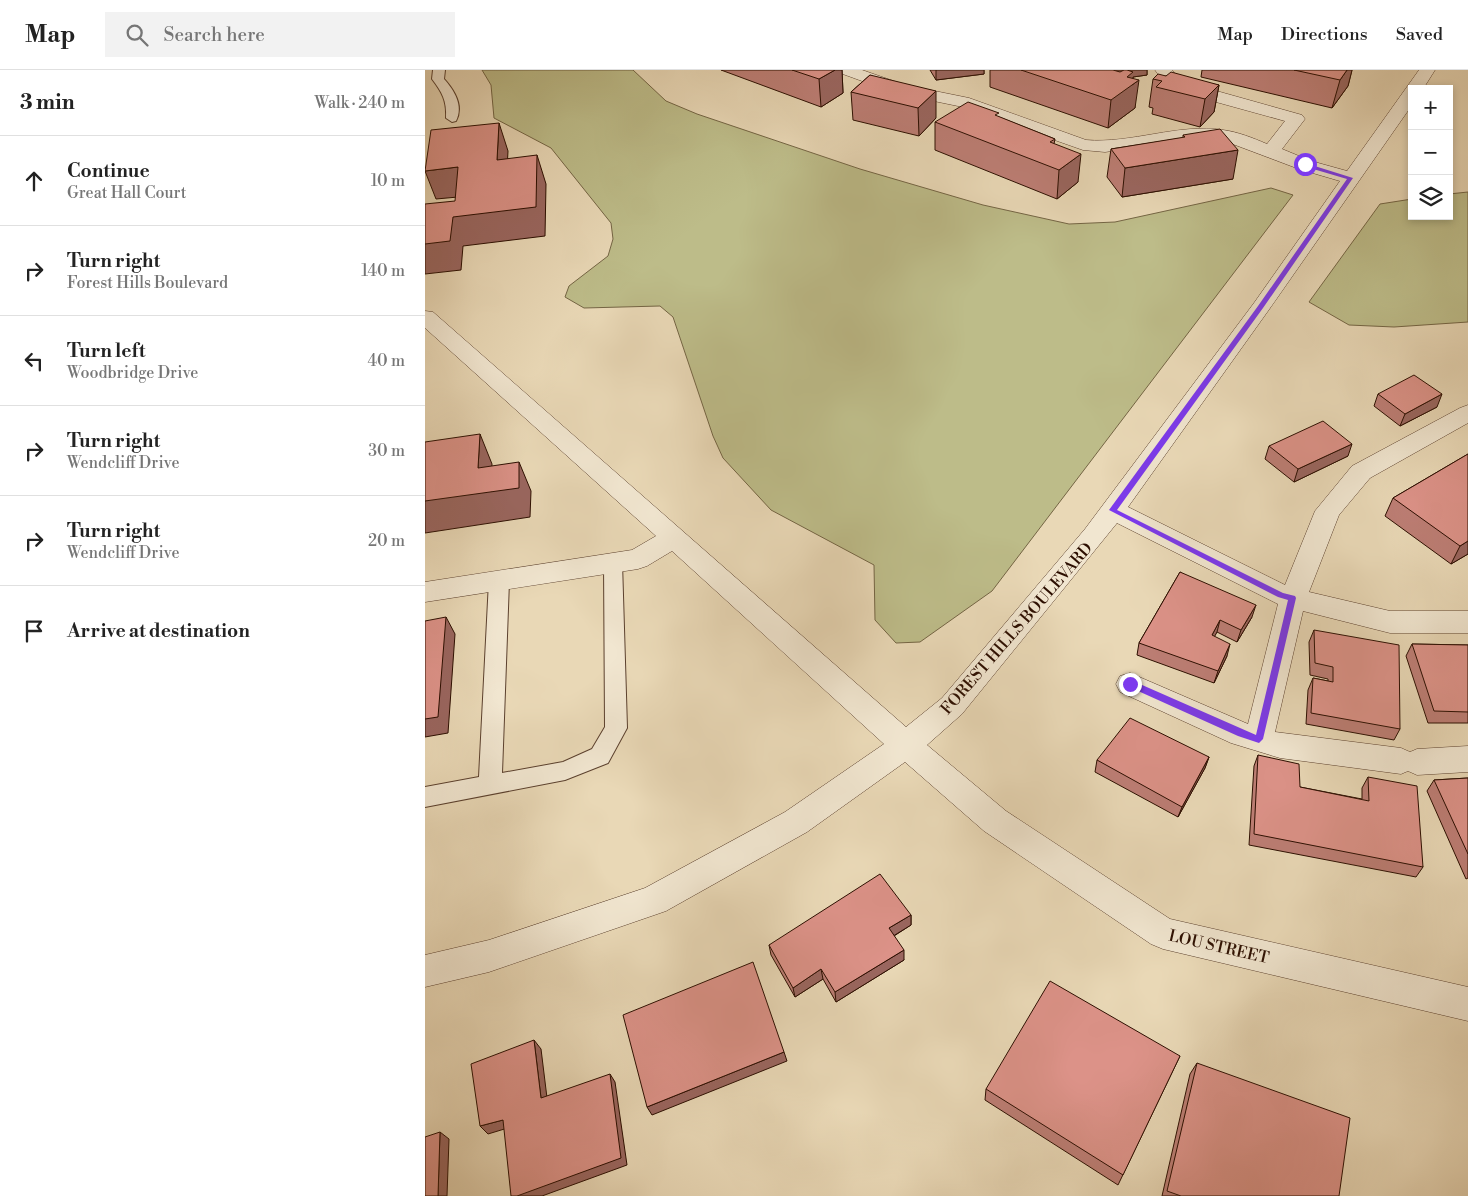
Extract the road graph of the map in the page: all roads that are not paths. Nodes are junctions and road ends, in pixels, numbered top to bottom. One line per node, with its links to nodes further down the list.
1 (439, 70): 8 (lane)
2 (845, 70): 5 (street)
3 (1163, 70): 9 (street)
4 (1427, 70): 6 (street, FOREST HILLS BOULEVARD)
5 (890, 77): 9 (street)
6 (1416, 85)
7 (1408, 97): 10 (street, FOREST HILLS BOULEVARD)
8 (452, 118)
9 (1271, 151): 10 (street)
10 (1350, 178): 13 (street, FOREST HILLS BOULEVARD)
11 (425, 318): 14 (street, LOU STREET)
12 (1468, 413): 18 (street)
13 (1112, 510): 18 (street); 22 (street, FOREST HILLS BOULEVARD)
14 (673, 538): 15 (street); 22 (street, LOU STREET)
15 (613, 562): 16 (street); 24 (lane)
16 (499, 580): 17 (street); 24 (lane)
17 (425, 592)
18 (1293, 598): 19 (street); 21 (street)
19 (1468, 622)
20 (1130, 684): 21 (street)
21 (1259, 739): 23 (street)
22 (906, 745): 26 (street, FOREST HILLS BOULEVARD); 27 (street, LOU STREET)
23 (1468, 759)
24 (490, 785): 25 (lane)
25 (425, 797)
26 (425, 971)
27 (1468, 1004)

